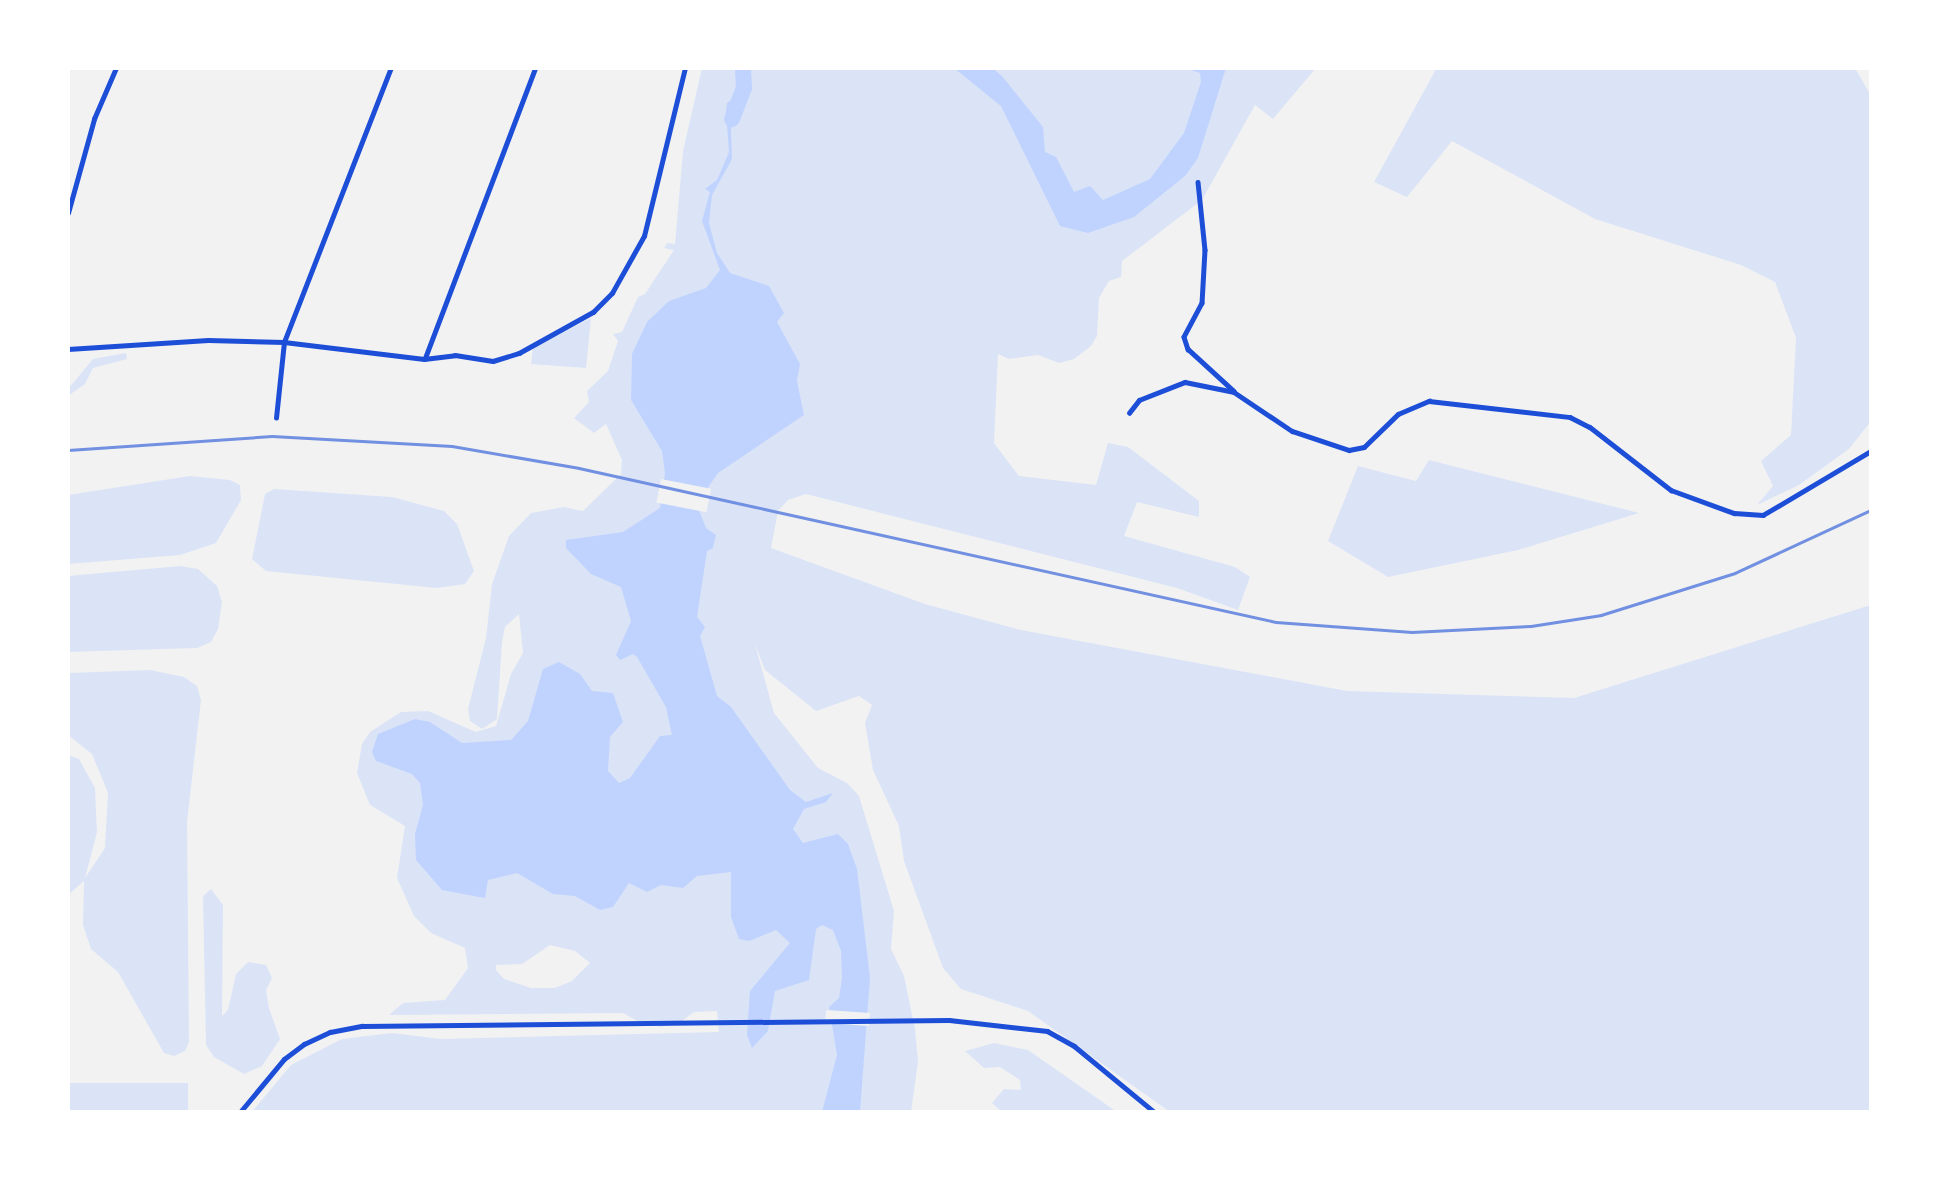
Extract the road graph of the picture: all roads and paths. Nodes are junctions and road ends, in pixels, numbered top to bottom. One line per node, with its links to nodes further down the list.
1 (116, 68): 6 (street)
2 (391, 68): 7 (street)
3 (535, 68): 9 (street)
4 (685, 68): 9 (street)
5 (1198, 182): 10 (street)
6 (68, 213)
7 (284, 342): 8 (street); 9 (street); 12 (street)
8 (68, 349)
9 (424, 359)
10 (1234, 392): 11 (street); 13 (street)
11 (1129, 413)
12 (276, 418)
13 (1871, 452)
14 (240, 1112): 15 (street)
15 (1154, 1112)

